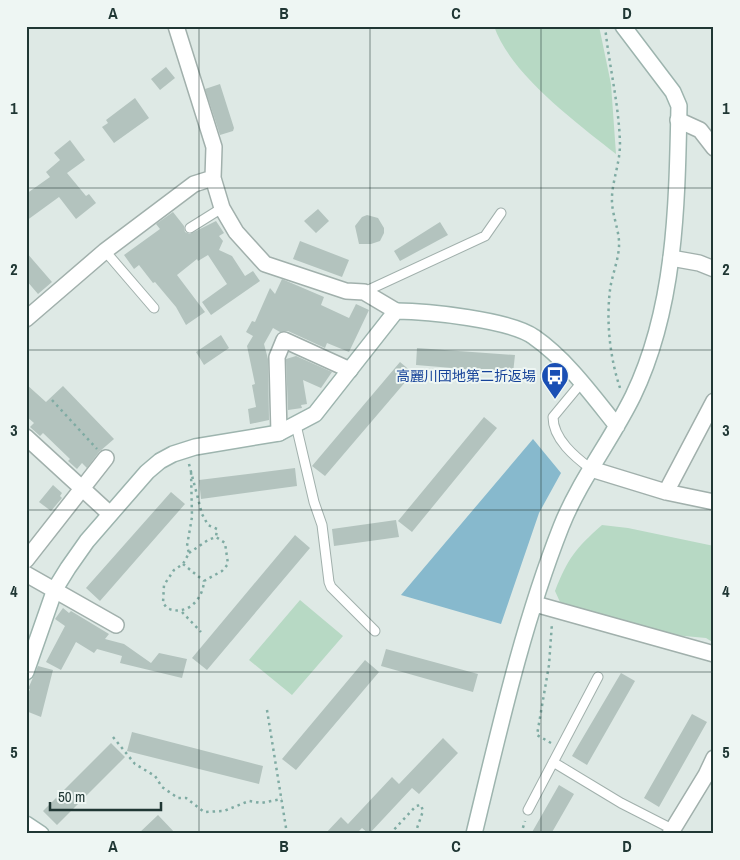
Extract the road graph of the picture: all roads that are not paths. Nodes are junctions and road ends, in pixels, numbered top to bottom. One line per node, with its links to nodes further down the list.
1 (176, 26): 5 (street)
2 (623, 26): 3 (street)
3 (678, 120): 4 (street); 10 (street)
4 (714, 148)
5 (213, 178): 6 (street); 9 (street)
6 (222, 208): 8 (lane); 12 (street)
7 (501, 213): 12 (lane)
8 (190, 228)
9 (106, 251): 13 (lane); 15 (street)
10 (671, 258): 11 (street); 20 (street)
11 (714, 269)
12 (364, 292): 14 (street)
13 (154, 308)
14 (396, 311): 16 (street); 17 (street)
15 (26, 319)
16 (350, 370): 19 (street); 21 (street)
17 (582, 382): 20 (street); 24 (lane)
18 (714, 401): 26 (street)
19 (296, 425): 21 (street); 34 (lane)
20 (617, 426): 24 (street)
21 (279, 433): 28 (street)
22 (26, 437): 25 (street)
23 (106, 458): 25 (street)
24 (591, 469): 26 (street); 32 (street)
25 (81, 489): 28 (street); 29 (street)
26 (666, 492): 27 (street)
27 (714, 502)
28 (110, 514): 31 (street)
29 (26, 560)
30 (26, 574): 31 (street)
31 (55, 589): 33 (street); 36 (street)
32 (534, 604): 35 (street); 44 (street)
33 (116, 625)
34 (375, 631)
35 (714, 654)
36 (26, 672)
37 (598, 677): 39 (lane)
38 (714, 758): 42 (street)
39 (553, 762): 40 (lane); 42 (lane)
40 (528, 810)
41 (26, 824): 43 (street)
42 (671, 832)
43 (41, 834)
44 (474, 834)

